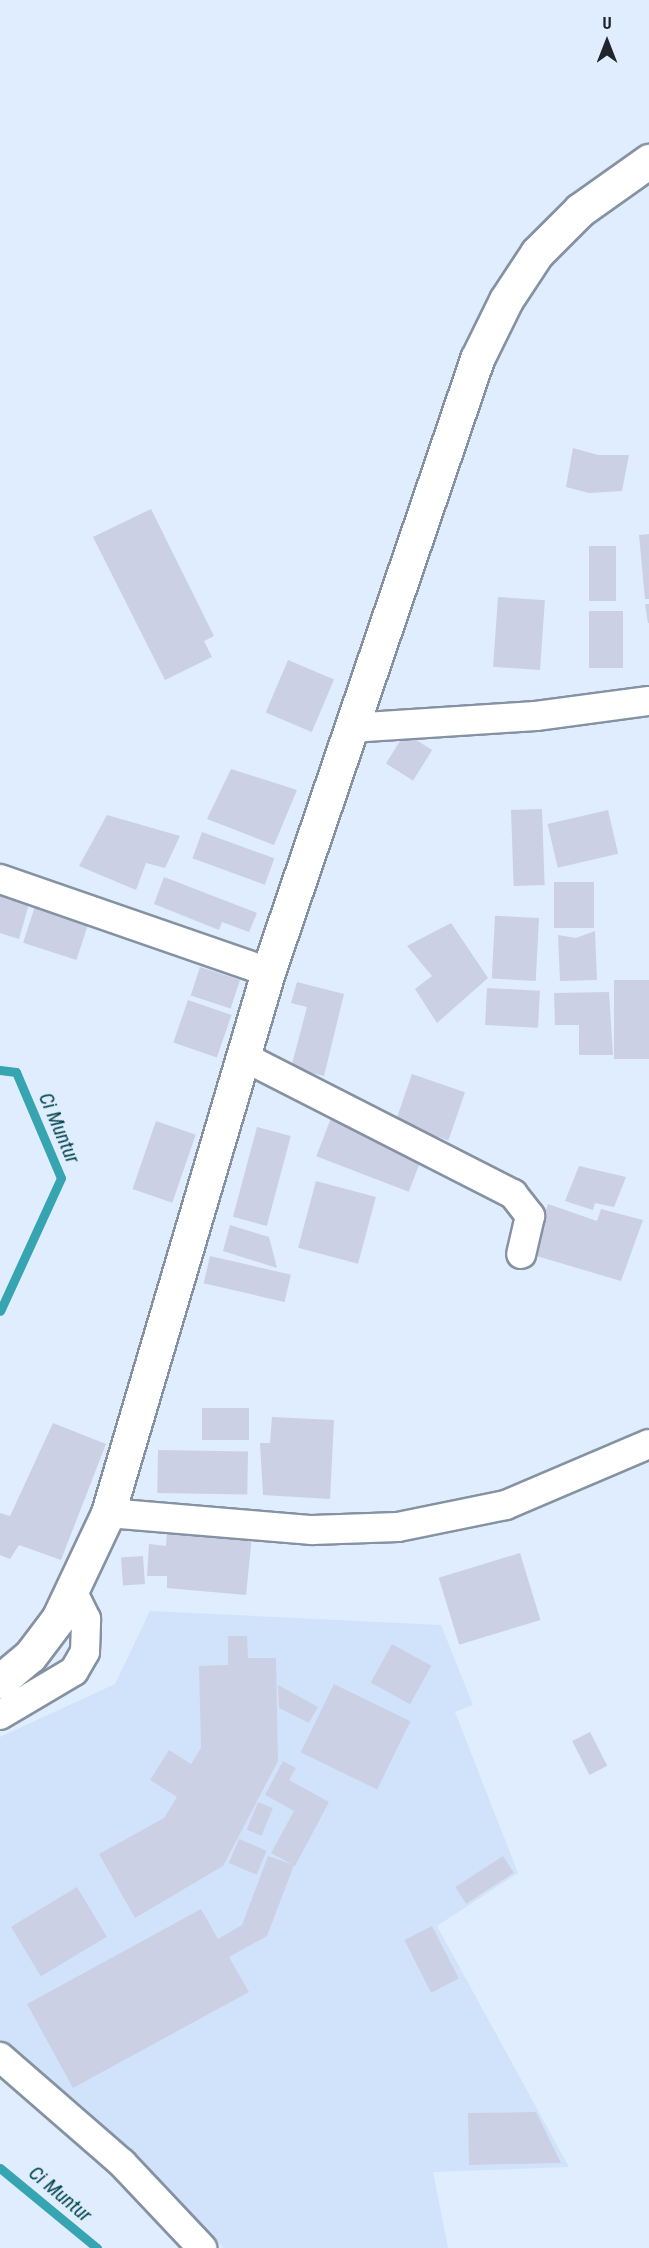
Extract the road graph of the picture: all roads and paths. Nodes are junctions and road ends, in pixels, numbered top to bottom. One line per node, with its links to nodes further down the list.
1 (649, 161): 3 (highway)
2 (649, 702): 3 (street)
3 (350, 729): 5 (highway)
4 (0, 879): 5 (street)
5 (268, 972): 6 (highway)
6 (246, 1058): 7 (street); 9 (highway)
7 (521, 1254)
8 (649, 1444): 9 (street)
9 (108, 1513): 10 (highway)
10 (72, 1592): 11 (highway); 13 (street)
11 (15, 1655): 12 (highway)
12 (0, 1681)
13 (0, 1715)
14 (0, 2057): 15 (street)
15 (202, 2248)

